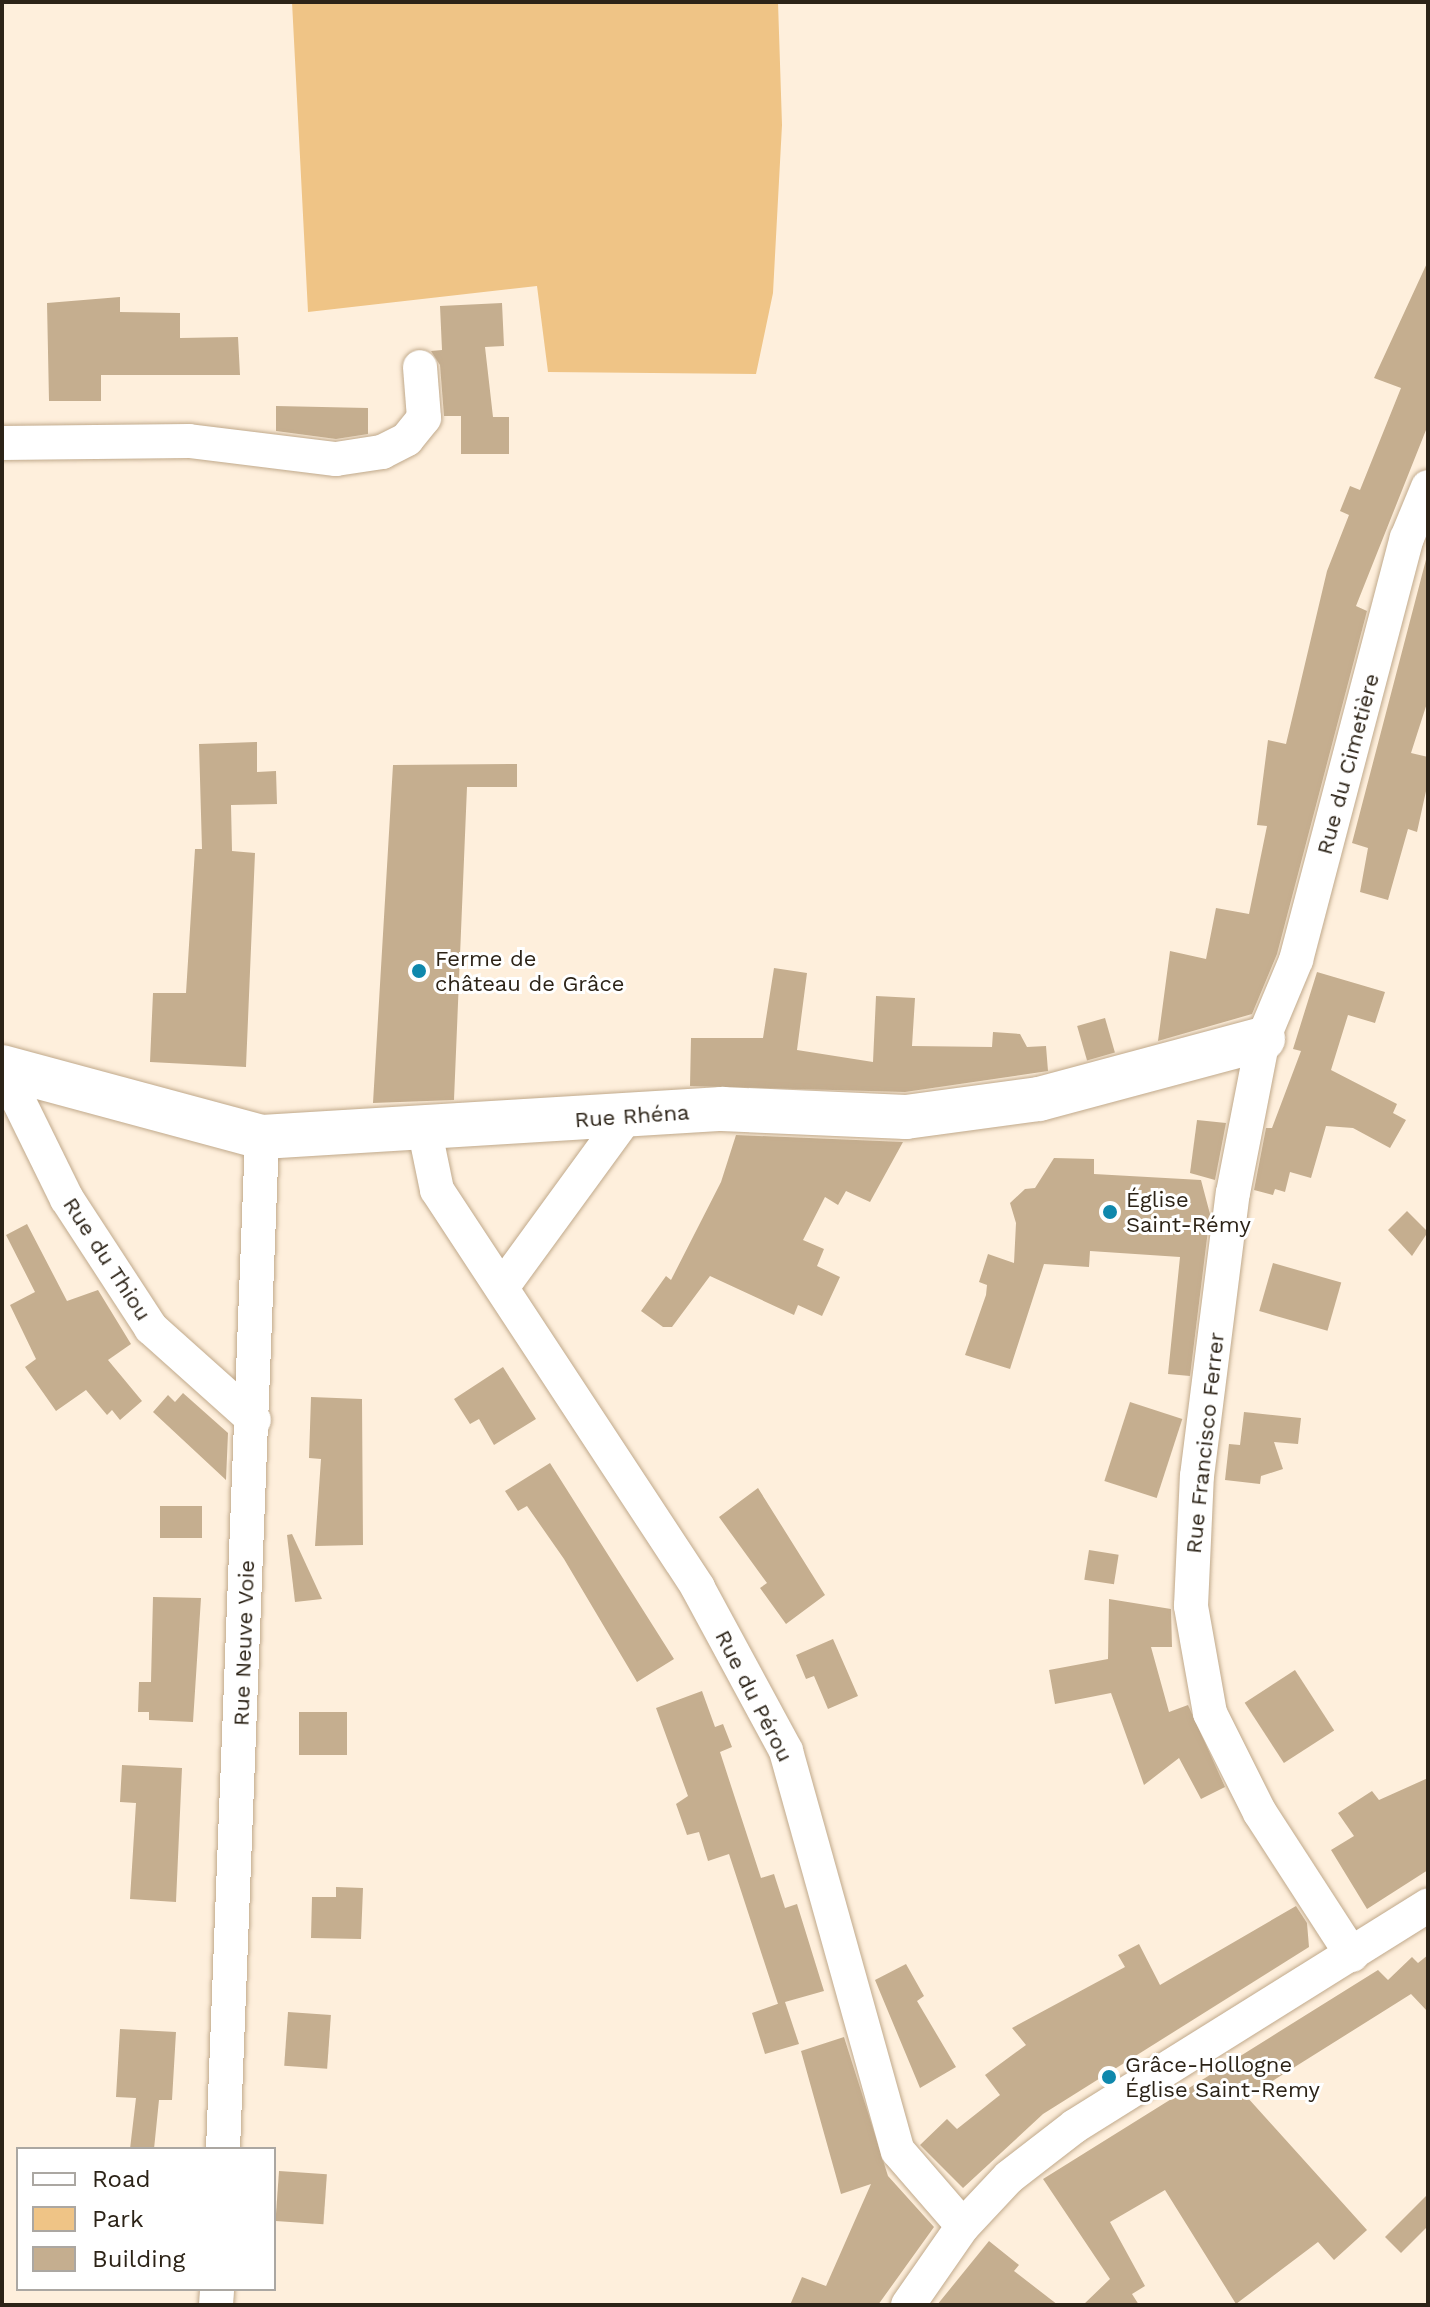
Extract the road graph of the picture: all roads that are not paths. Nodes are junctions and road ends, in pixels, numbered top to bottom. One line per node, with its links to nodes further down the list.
1 (420, 367): 2 (street)
2 (2, 443)
3 (1428, 487): 4 (street, Rue du Cimetière)
4 (1263, 1039): 6 (street, Rue Rhéna); 12 (street, Rue Francisco Ferrer)
5 (2, 1067): 8 (street, Rue Rhéna); 10 (street, Rue du Thiou)
6 (627, 1116): 7 (street, Rue Rhéna); 9 (street)
7 (425, 1132): 8 (street, Rue Rhéna); 9 (street, Rue du Pérou)
8 (262, 1137): 10 (street, Rue Neuve Voie)
9 (503, 1286): 14 (street, Rue du Pérou)
10 (254, 1420): 13 (street, Rue Neuve Voie)
11 (1428, 1905): 12 (street)
12 (1352, 1955): 14 (street)
13 (223, 2147)
14 (963, 2226): 15 (street)
15 (908, 2305)

